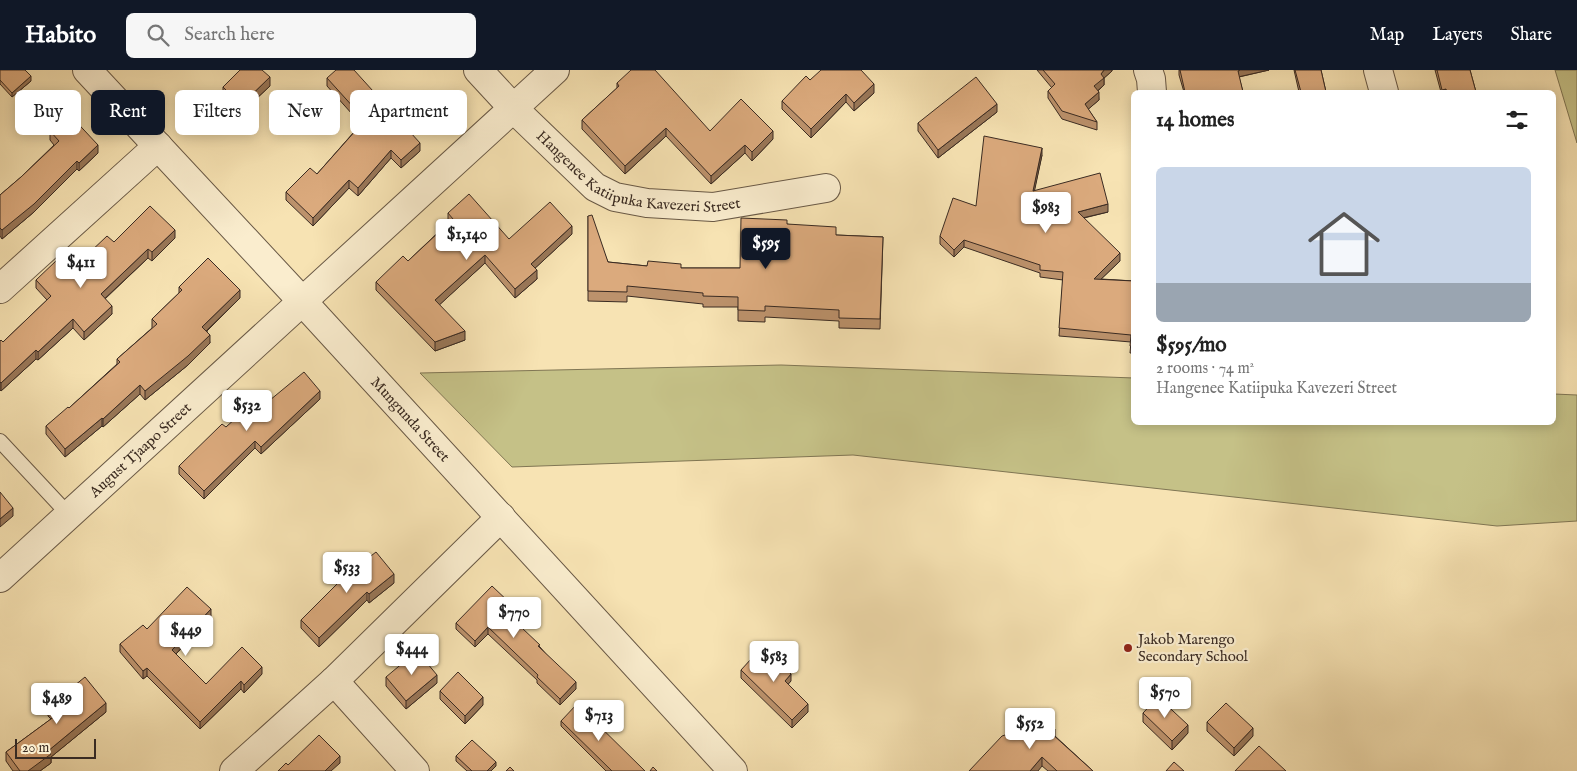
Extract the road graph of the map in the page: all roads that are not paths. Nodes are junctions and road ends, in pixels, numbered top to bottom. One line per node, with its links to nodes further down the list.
1 (88, 70): 9 (street, Mungunda Street)
2 (478, 70): 8 (street, Hangenee Katiipuka Kavezeri Street)
3 (556, 70): 8 (street, August Tjaapo Street)
4 (1148, 70): 6 (street)
5 (1378, 70): 7 (street)
6 (1152, 90)
7 (1383, 90)
8 (514, 109): 10 (street, Hangenee Katiipuka Kavezeri Street); 12 (street, August Tjaapo Street)
9 (158, 146): 11 (street); 12 (street, Mungunda Street)
10 (826, 188)
11 (0, 289)
12 (303, 302): 14 (street, August Tjaapo Street); 15 (street, Mungunda Street)
13 (0, 441): 14 (lane)
14 (69, 515): 16 (street, August Tjaapo Street)
15 (501, 517): 17 (street); 20 (street, Mungunda Street)
16 (0, 578)
17 (334, 681): 18 (street); 19 (street)
18 (234, 771)
19 (415, 771)
20 (733, 771)

